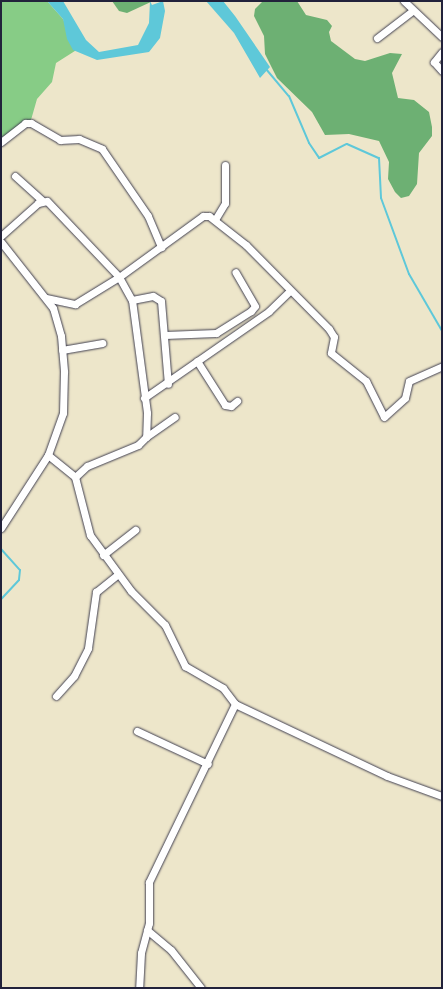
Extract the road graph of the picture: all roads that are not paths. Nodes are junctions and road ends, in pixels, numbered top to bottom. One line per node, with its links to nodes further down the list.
1 (404, 1): 2 (street)
2 (412, 11): 3 (street); 4 (street)
3 (442, 36)
4 (377, 38)
5 (442, 52): 6 (street)
6 (442, 70)
7 (1, 142): 14 (street)
8 (225, 165): 11 (street)
9 (16, 176): 10 (street)
10 (42, 200): 12 (street); 16 (street)
11 (216, 218): 14 (street); 17 (street)
12 (1, 236)
13 (1, 242): 18 (street)
14 (161, 246): 16 (street)
15 (235, 272): 20 (street)
16 (120, 277): 18 (street); 19 (street)
17 (290, 291): 23 (street); 24 (street)
18 (46, 298): 22 (street)
19 (132, 300): 20 (street); 26 (street)
20 (165, 335): 25 (street)
21 (102, 343): 22 (street)
22 (62, 350): 30 (street)
23 (197, 361): 25 (street); 27 (street)
24 (442, 366)
25 (168, 384): 26 (street)
26 (144, 398): 29 (street)
27 (237, 401)
28 (175, 417): 29 (street)
29 (146, 437): 31 (street)
30 (48, 455): 31 (street); 32 (street)
31 (75, 477): 34 (street)
32 (1, 528)
33 (135, 530): 34 (street)
34 (103, 555): 35 (street)
35 (118, 574): 36 (street); 37 (street)
36 (56, 696)
37 (234, 704): 39 (street); 40 (street)
38 (138, 731): 39 (street)
39 (208, 764): 41 (street)
40 (442, 796)
41 (147, 930): 42 (street); 43 (street)
42 (139, 988)
43 (200, 988)

